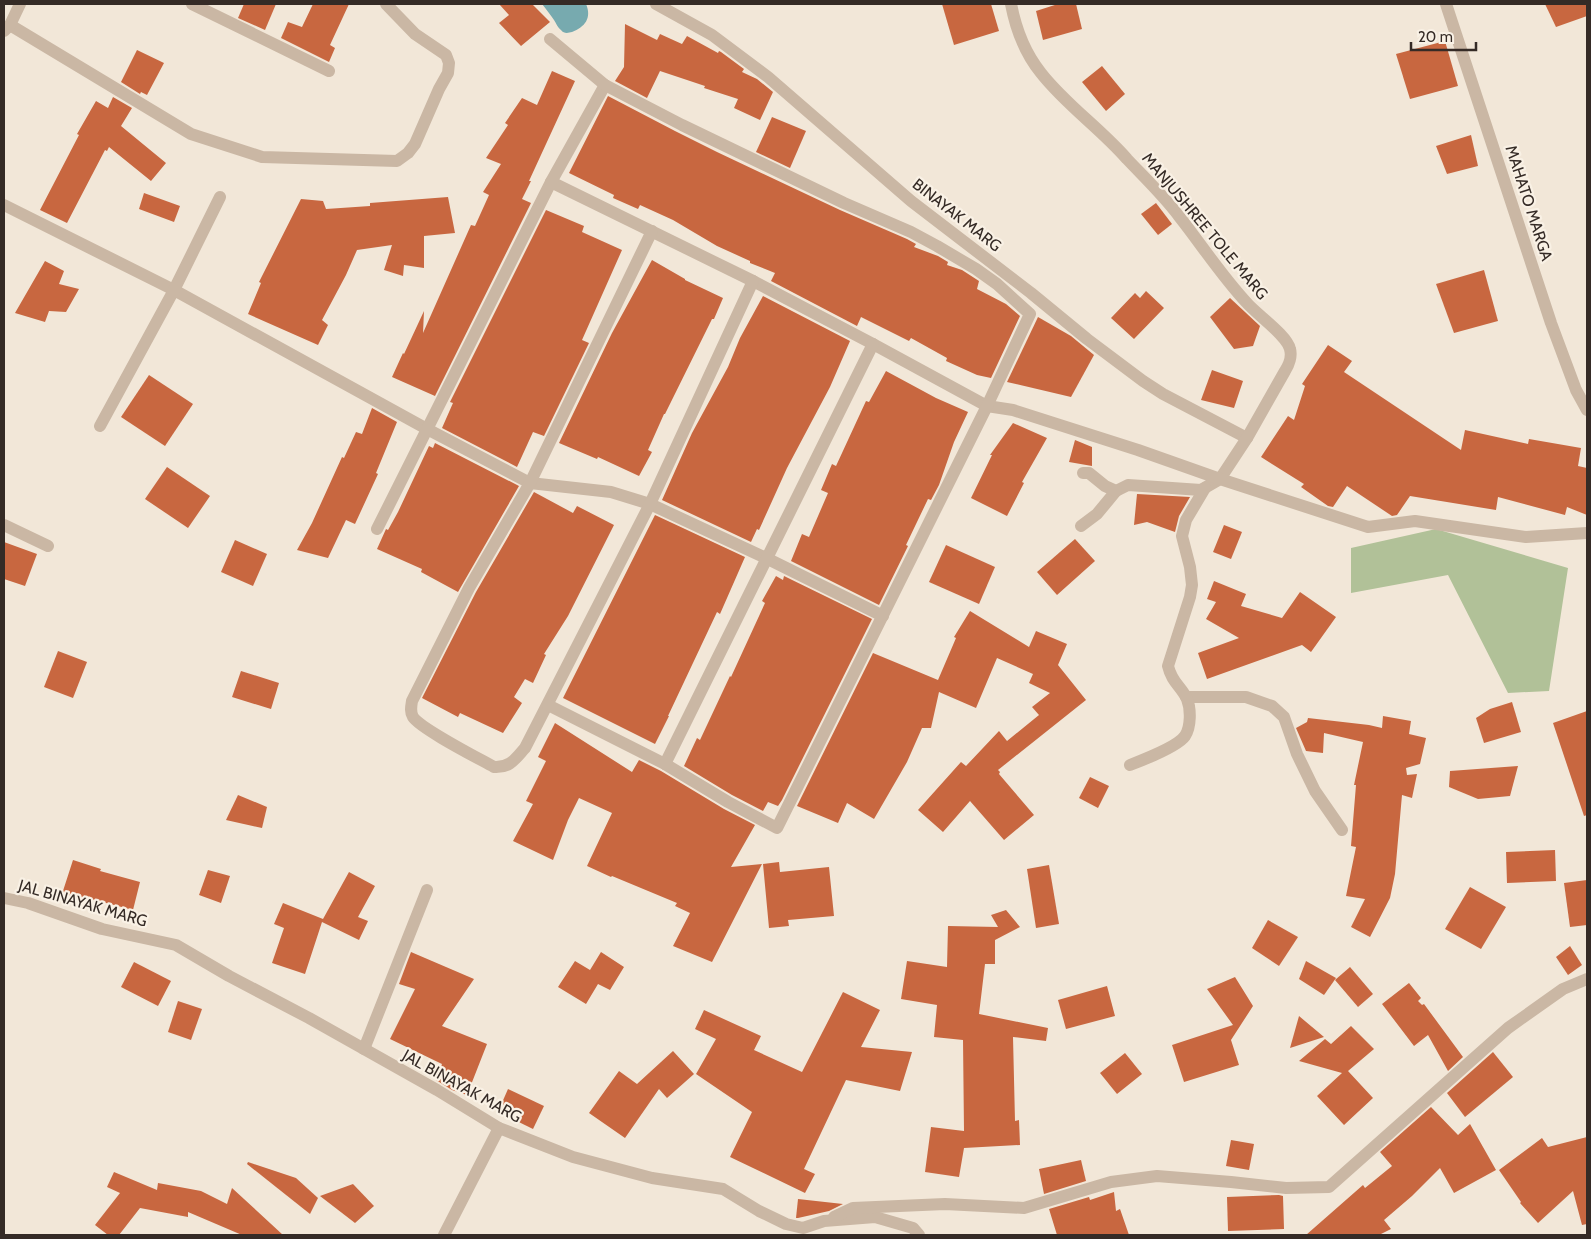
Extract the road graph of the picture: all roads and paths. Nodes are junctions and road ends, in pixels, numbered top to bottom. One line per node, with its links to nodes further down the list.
1 (20, 4): 7 (street)
2 (192, 4): 9 (street)
3 (386, 4): 7 (street)
4 (656, 4): 22 (street, BINAYAK MARG)
5 (1011, 4): 22 (street, MANJUSHREE TOLE MARG)
6 (1446, 4): 19 (street, MAHATO MARGA)
7 (7, 28)
8 (550, 39): 10 (street)
9 (329, 71)
10 (605, 84): 11 (street); 18 (street)
11 (551, 182): 14 (street); 21 (street)
12 (220, 197): 16 (street)
13 (4, 205): 16 (street)
14 (652, 231): 15 (street); 25 (street)
15 (753, 281): 17 (street); 28 (street)
16 (174, 290): 20 (street); 21 (street)
17 (873, 344): 18 (street); 34 (street)
18 (987, 406): 24 (street); 35 (street)
19 (1587, 410)
20 (100, 426)
21 (427, 429): 25 (street); 31 (street)
22 (1247, 438): 24 (street, MANJUSHREE TOLE MARG)
23 (1083, 473): 27 (street)
24 (1220, 479): 26 (street); 32 (street)
25 (530, 483): 28 (street); 37 (street)
26 (1205, 488): 27 (street); 36 (street)
27 (1116, 491): 30 (street)
28 (650, 504): 34 (street); 37 (street)
29 (4, 525): 33 (street)
30 (1081, 526)
31 (377, 529)
32 (1587, 533)
33 (48, 546)
34 (768, 559): 35 (street); 38 (street)
35 (883, 616): 38 (street)
36 (1186, 697): 39 (street); 40 (street)
37 (548, 705): 38 (street)
38 (665, 764)
39 (1130, 765)
40 (1342, 830)
41 (427, 890): 44 (street)
42 (4, 898): 44 (street, JAL BINAYAK MARG)
43 (1587, 979): 46 (street)
44 (364, 1049): 45 (street, JAL BINAYAK MARG)
45 (498, 1128): 46 (street, JAL BINAYAK MARG); 47 (street)
46 (824, 1221): 48 (street, JAL BINAYAK MARG)
47 (444, 1235)
48 (919, 1235)

